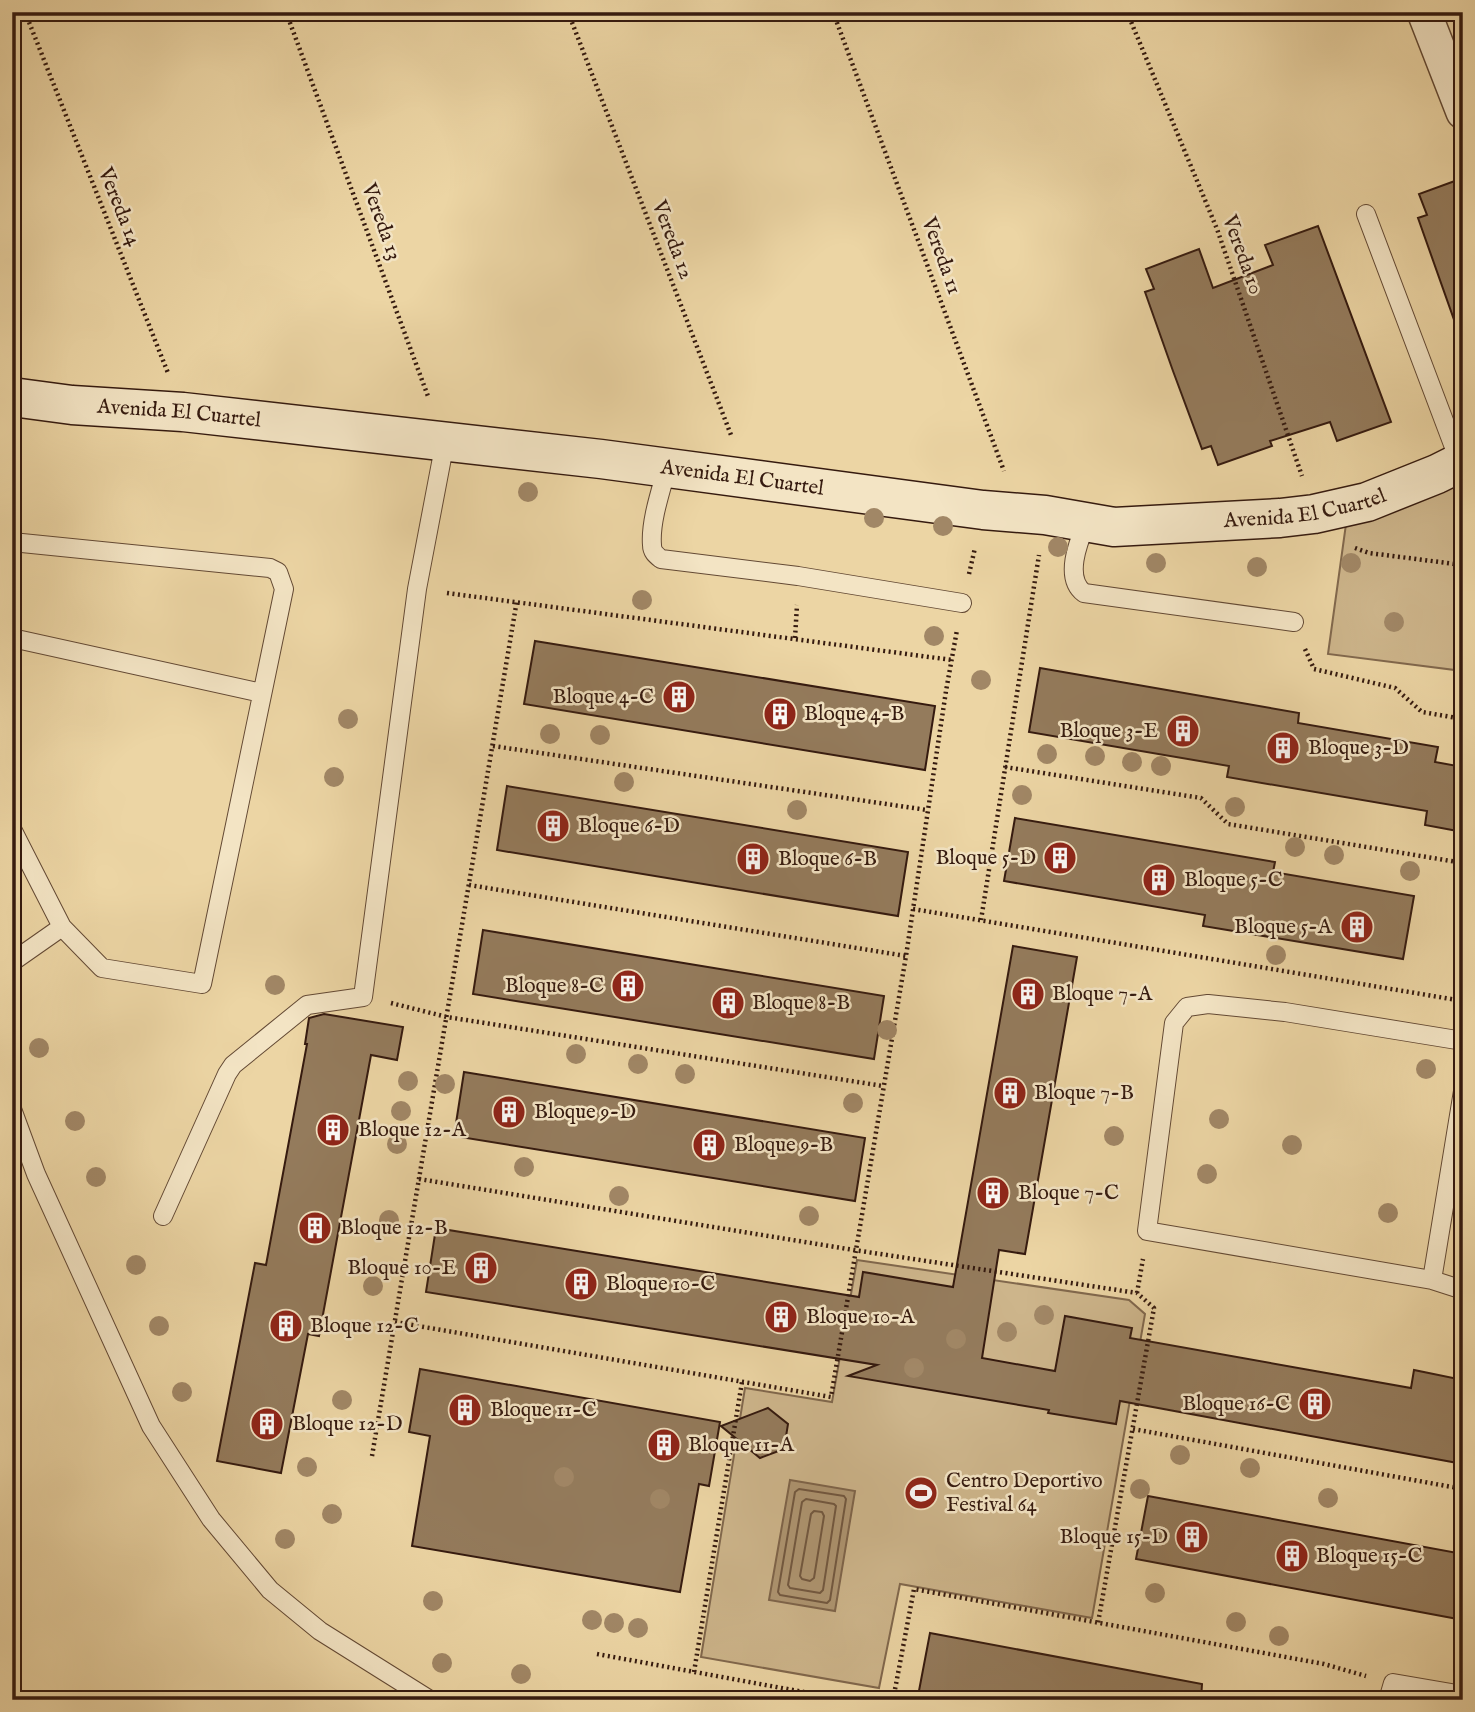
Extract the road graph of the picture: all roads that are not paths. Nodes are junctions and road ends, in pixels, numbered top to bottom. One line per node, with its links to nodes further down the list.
1 (1424, 12): 2 (street)
2 (1463, 112)
3 (1366, 214): 6 (lane)
4 (12, 397): 5 (main road, Avenida El Cuartel)
5 (445, 442): 7 (main road, Avenida El Cuartel); 20 (lane)
6 (1461, 462): 8 (main road, Avenida El Cuartel)
7 (667, 468): 8 (main road, Avenida El Cuartel); 10 (lane)
8 (1086, 523): 11 (lane)
9 (12, 542): 13 (lane)
10 (962, 603)
11 (1294, 622)
12 (12, 638): 13 (lane)
13 (262, 693): 15 (lane)
14 (12, 829): 15 (lane)
15 (62, 927): 16 (lane)
16 (12, 962)
17 (1463, 1041): 21 (lane)
18 (1463, 1091): 21 (lane)
19 (12, 1110): 25 (lane)
20 (163, 1216)
21 (1432, 1280): 22 (lane)
22 (1463, 1290)
23 (1391, 1691): 24 (lane)
24 (1463, 1696)
25 (430, 1700)

